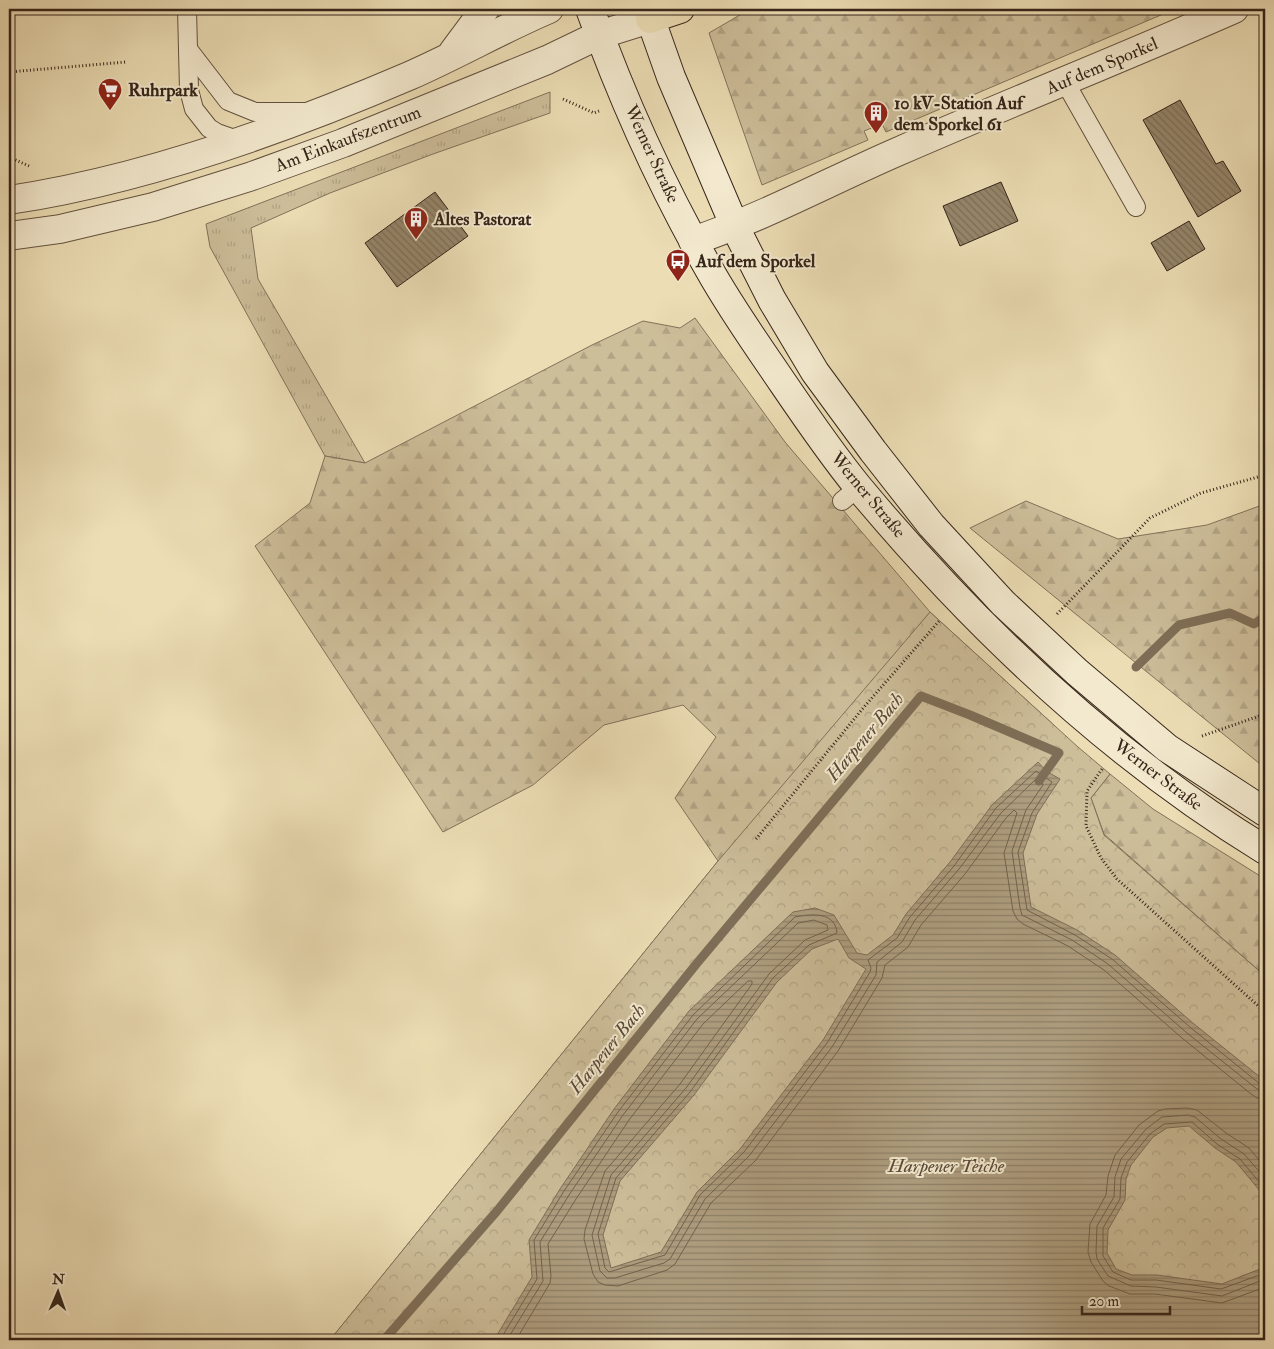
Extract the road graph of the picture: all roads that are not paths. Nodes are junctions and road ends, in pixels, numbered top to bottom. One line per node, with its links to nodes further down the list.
1 (187, 9): 10 (lane)
2 (485, 9): 11 (main road, Am Einkaufszentrum)
3 (549, 9): 11 (main road, Am Einkaufszentrum)
4 (590, 9): 9 (main road, Werner Straße)
5 (623, 9): 8 (main road)
6 (680, 9): 8 (highway)
7 (1234, 9): 12 (main road, Auf dem Sporkel)
8 (648, 14): 9 (main road, Am Einkaufszentrum); 17 (main road, Werner Straße)
9 (599, 35): 18 (main road, Am Einkaufszentrum); 19 (main road, Werner Straße)
10 (188, 49): 13 (lane, Am Einkaufszentrum); 14 (lane)
11 (449, 57): 13 (main road, Am Einkaufszentrum)
12 (1065, 82): 16 (lane); 17 (main road, Auf dem Sporkel)
13 (317, 112): 14 (main road, Am Einkaufszentrum)
14 (240, 141): 15 (main road, Am Einkaufszentrum)
15 (9, 200)
16 (1136, 207)
17 (735, 227): 19 (main road, Auf dem Sporkel); 20 (main road, Werner Straße)
18 (9, 236)
19 (693, 241): 21 (main road, Werner Straße)
20 (1265, 812)
21 (1265, 850)

